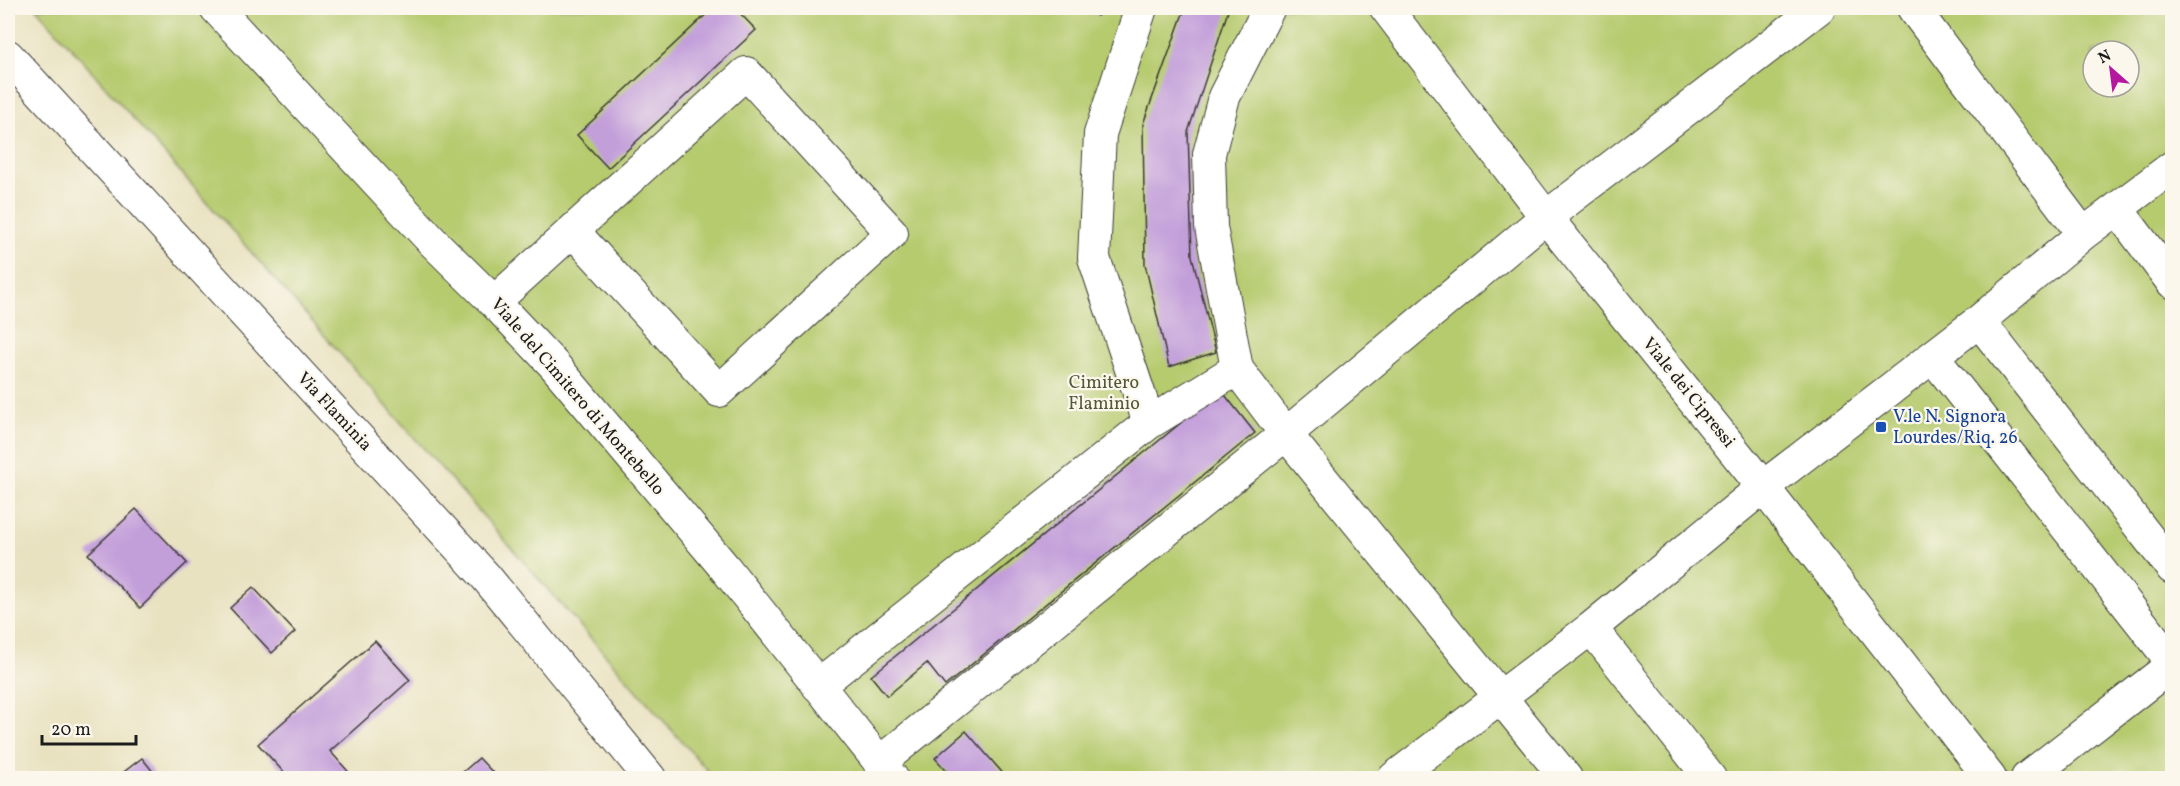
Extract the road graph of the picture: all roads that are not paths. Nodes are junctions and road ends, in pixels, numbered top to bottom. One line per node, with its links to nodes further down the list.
1 (216, 8): 14 (street, Viale del Cimitero di Montebello)
2 (1141, 8): 18 (street)
3 (1269, 8): 17 (street)
4 (1386, 8): 10 (street, Viale dei Cipressi)
5 (1819, 8): 10 (street)
6 (1913, 8): 12 (street)
7 (8, 56): 27 (street, Via Flaminia)
8 (2172, 167): 9 (street)
9 (2118, 210): 12 (street); 13 (street)
10 (1546, 217): 19 (street); 20 (street, Viale dei Cipressi)
11 (573, 231): 11 (street); 14 (street)
12 (2083, 234): 15 (street)
13 (2171, 277)
14 (494, 302): 24 (street, Viale del Cimitero di Montebello)
15 (1979, 321): 16 (street); 21 (street)
16 (1933, 357): 20 (street); 23 (street)
17 (1237, 369): 18 (street); 19 (street)
18 (1149, 423): 24 (street)
19 (1286, 434): 25 (street); 26 (street)
20 (1763, 488): 22 (street); 31 (street, Viale dei Cipressi)
21 (2172, 568)
22 (1591, 628): 25 (street); 30 (street)
23 (2172, 664): 32 (street)
24 (818, 686): 26 (street, Viale del Cimitero di Montebello)
25 (1500, 697): 28 (street); 29 (street)
26 (886, 771)
27 (650, 778)
28 (1394, 778)
29 (1566, 778)
30 (1710, 778)
31 (1990, 778)
32 (2027, 778)

